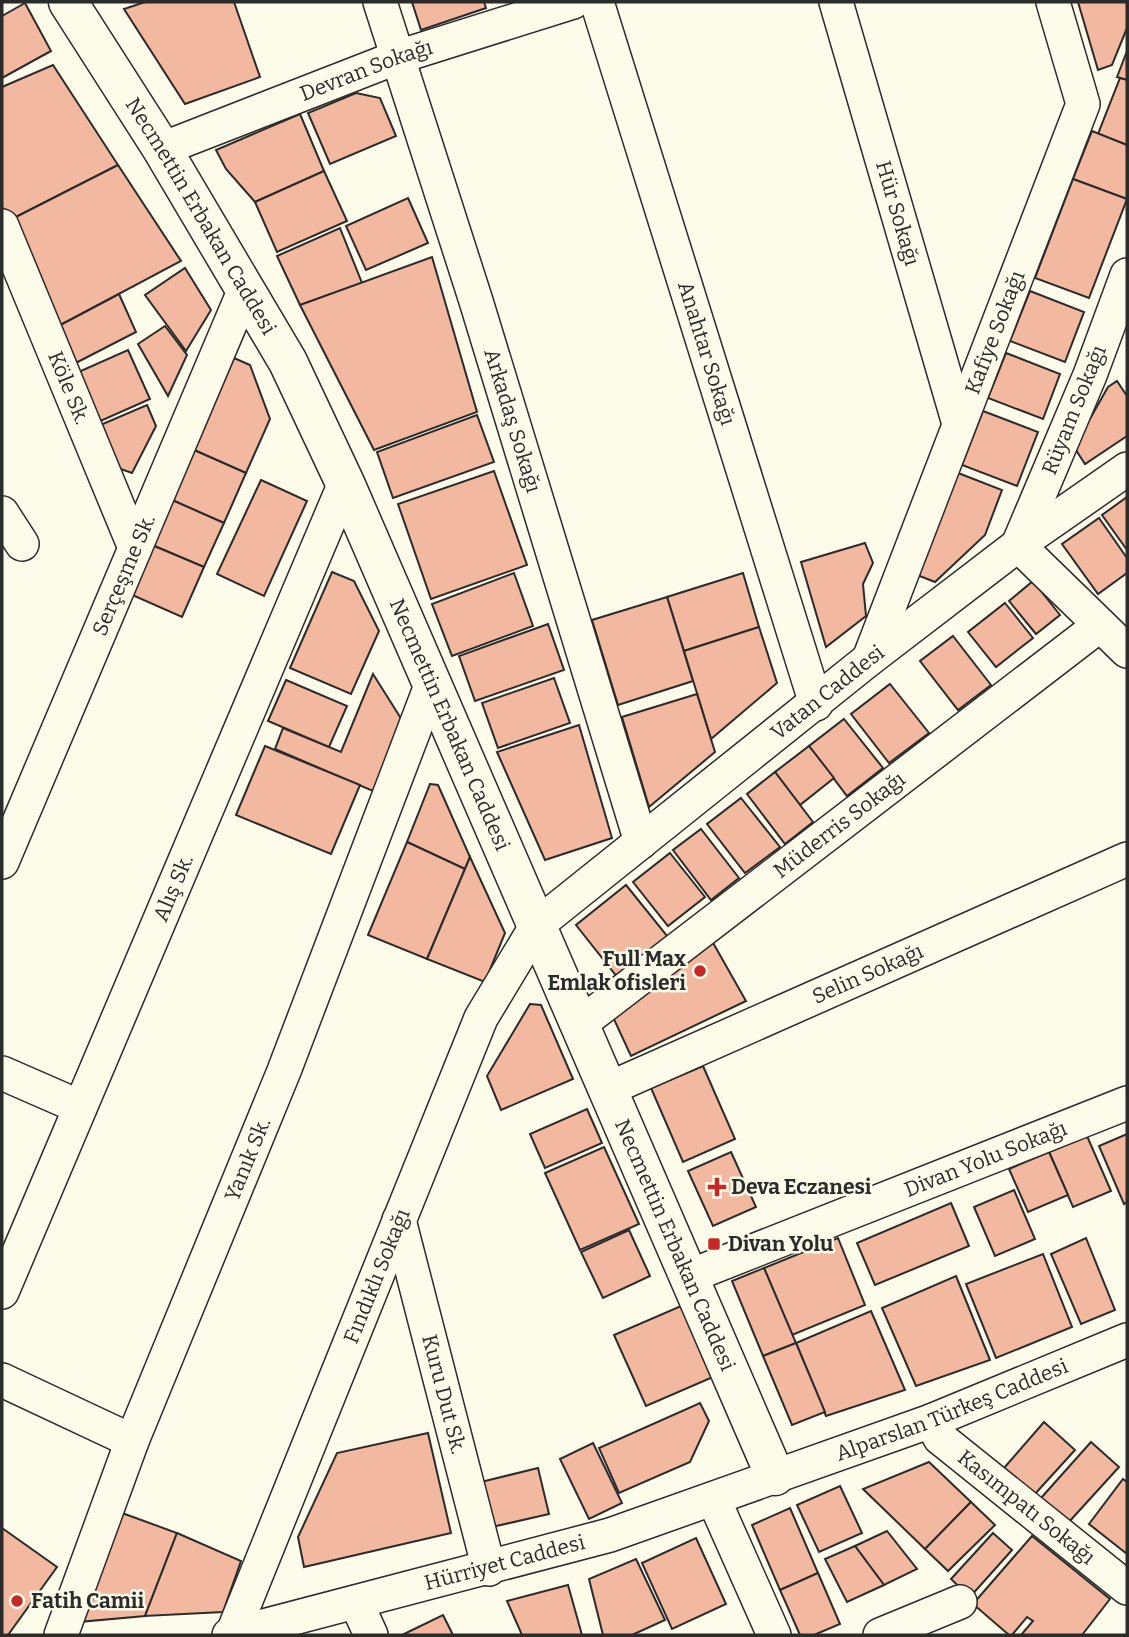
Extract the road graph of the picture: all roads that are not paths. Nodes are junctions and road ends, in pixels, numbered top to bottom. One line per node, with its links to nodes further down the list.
1 (68, 2): 8 (main road, Necmettin Erbakan Caddesi)
2 (380, 2): 7 (street, Arkadaş Sokağı)
3 (573, 2): 7 (street, Devran Sokağı)
4 (597, 2): 25 (street, Anahtar Sokağı)
5 (836, 2): 14 (street, Hür Sokağı)
6 (1052, 2): 14 (street, Kafiye Sokağı)
7 (398, 57): 8 (street, Devran Sokağı); 26 (street, Arkadaş Sokağı)
8 (162, 149): 11 (main road, Necmettin Erbakan Caddesi)
9 (2, 226): 20 (street, Köle Sk.)
10 (1127, 275): 13 (street, Rüyam Sokağı)
11 (245, 289): 16 (main road, Necmettin Erbakan Caddesi); 20 (street, Serçeşme Sk.)
12 (1127, 351): 13 (street)
13 (1090, 375): 19 (street, Rüyam Sokağı)
14 (959, 424): 23 (street, Kafiye Sokağı)
15 (1127, 470): 19 (street, Vatan Caddesi)
16 (345, 482): 24 (main road, Necmettin Erbakan Caddesi); 34 (street, Alış Sk.)
17 (2, 513): 18 (street)
18 (22, 544)
19 (1017, 545): 21 (street); 23 (street, Vatan Caddesi)
20 (135, 548): 28 (street, Serçeşme Sk.)
21 (1101, 625): 22 (street); 30 (street, Müderris Sokağı)
22 (1127, 651)
23 (868, 660): 25 (street, Vatan Caddesi)
24 (432, 683): 29 (main road, Necmettin Erbakan Caddesi); 41 (street, Yanık Sk.)
25 (816, 704): 26 (street, Vatan Caddesi)
26 (641, 842): 29 (street, Vatan Caddesi)
27 (1127, 859): 32 (street, Selin Sokağı)
28 (2, 862)
29 (537, 925): 30 (main road, Necmettin Erbakan Caddesi); 35 (street, Fındıklı Sokağı)
30 (580, 1024): 32 (main road, Necmettin Erbakan Caddesi)
31 (2, 1073): 34 (street)
32 (608, 1089): 36 (main road, Necmettin Erbakan Caddesi)
33 (1127, 1103): 36 (street, Divan Yolu Sokağı)
34 (80, 1107): 37 (street, Alış Sk.)
35 (399, 1220): 44 (street, Kuru Dut Sk.); 49 (street, Fındıklı Sokağı)
36 (690, 1276): 42 (main road, Necmettin Erbakan Caddesi)
37 (2, 1292)
38 (1127, 1340): 40 (street, Alparslan Türkeş Caddesi)
39 (2, 1380): 41 (street)
40 (930, 1421): 42 (street, Alparslan Türkeş Caddesi); 45 (street, Kasımpatı Sokağı)
41 (132, 1441): 48 (street, Yanık Sk.)
42 (775, 1476): 43 (street, Hürriyet Caddesi)
43 (714, 1500): 44 (street, Hürriyet Caddesi); 51 (street)
44 (489, 1569): 46 (street, Hürriyet Caddesi)
45 (1127, 1588)
46 (356, 1602): 49 (street, Hürriyet Caddesi); 50 (street)
47 (960, 1602): 52 (street)
48 (61, 1635)
49 (230, 1635)
50 (371, 1635)
51 (774, 1635)
52 (880, 1635)

